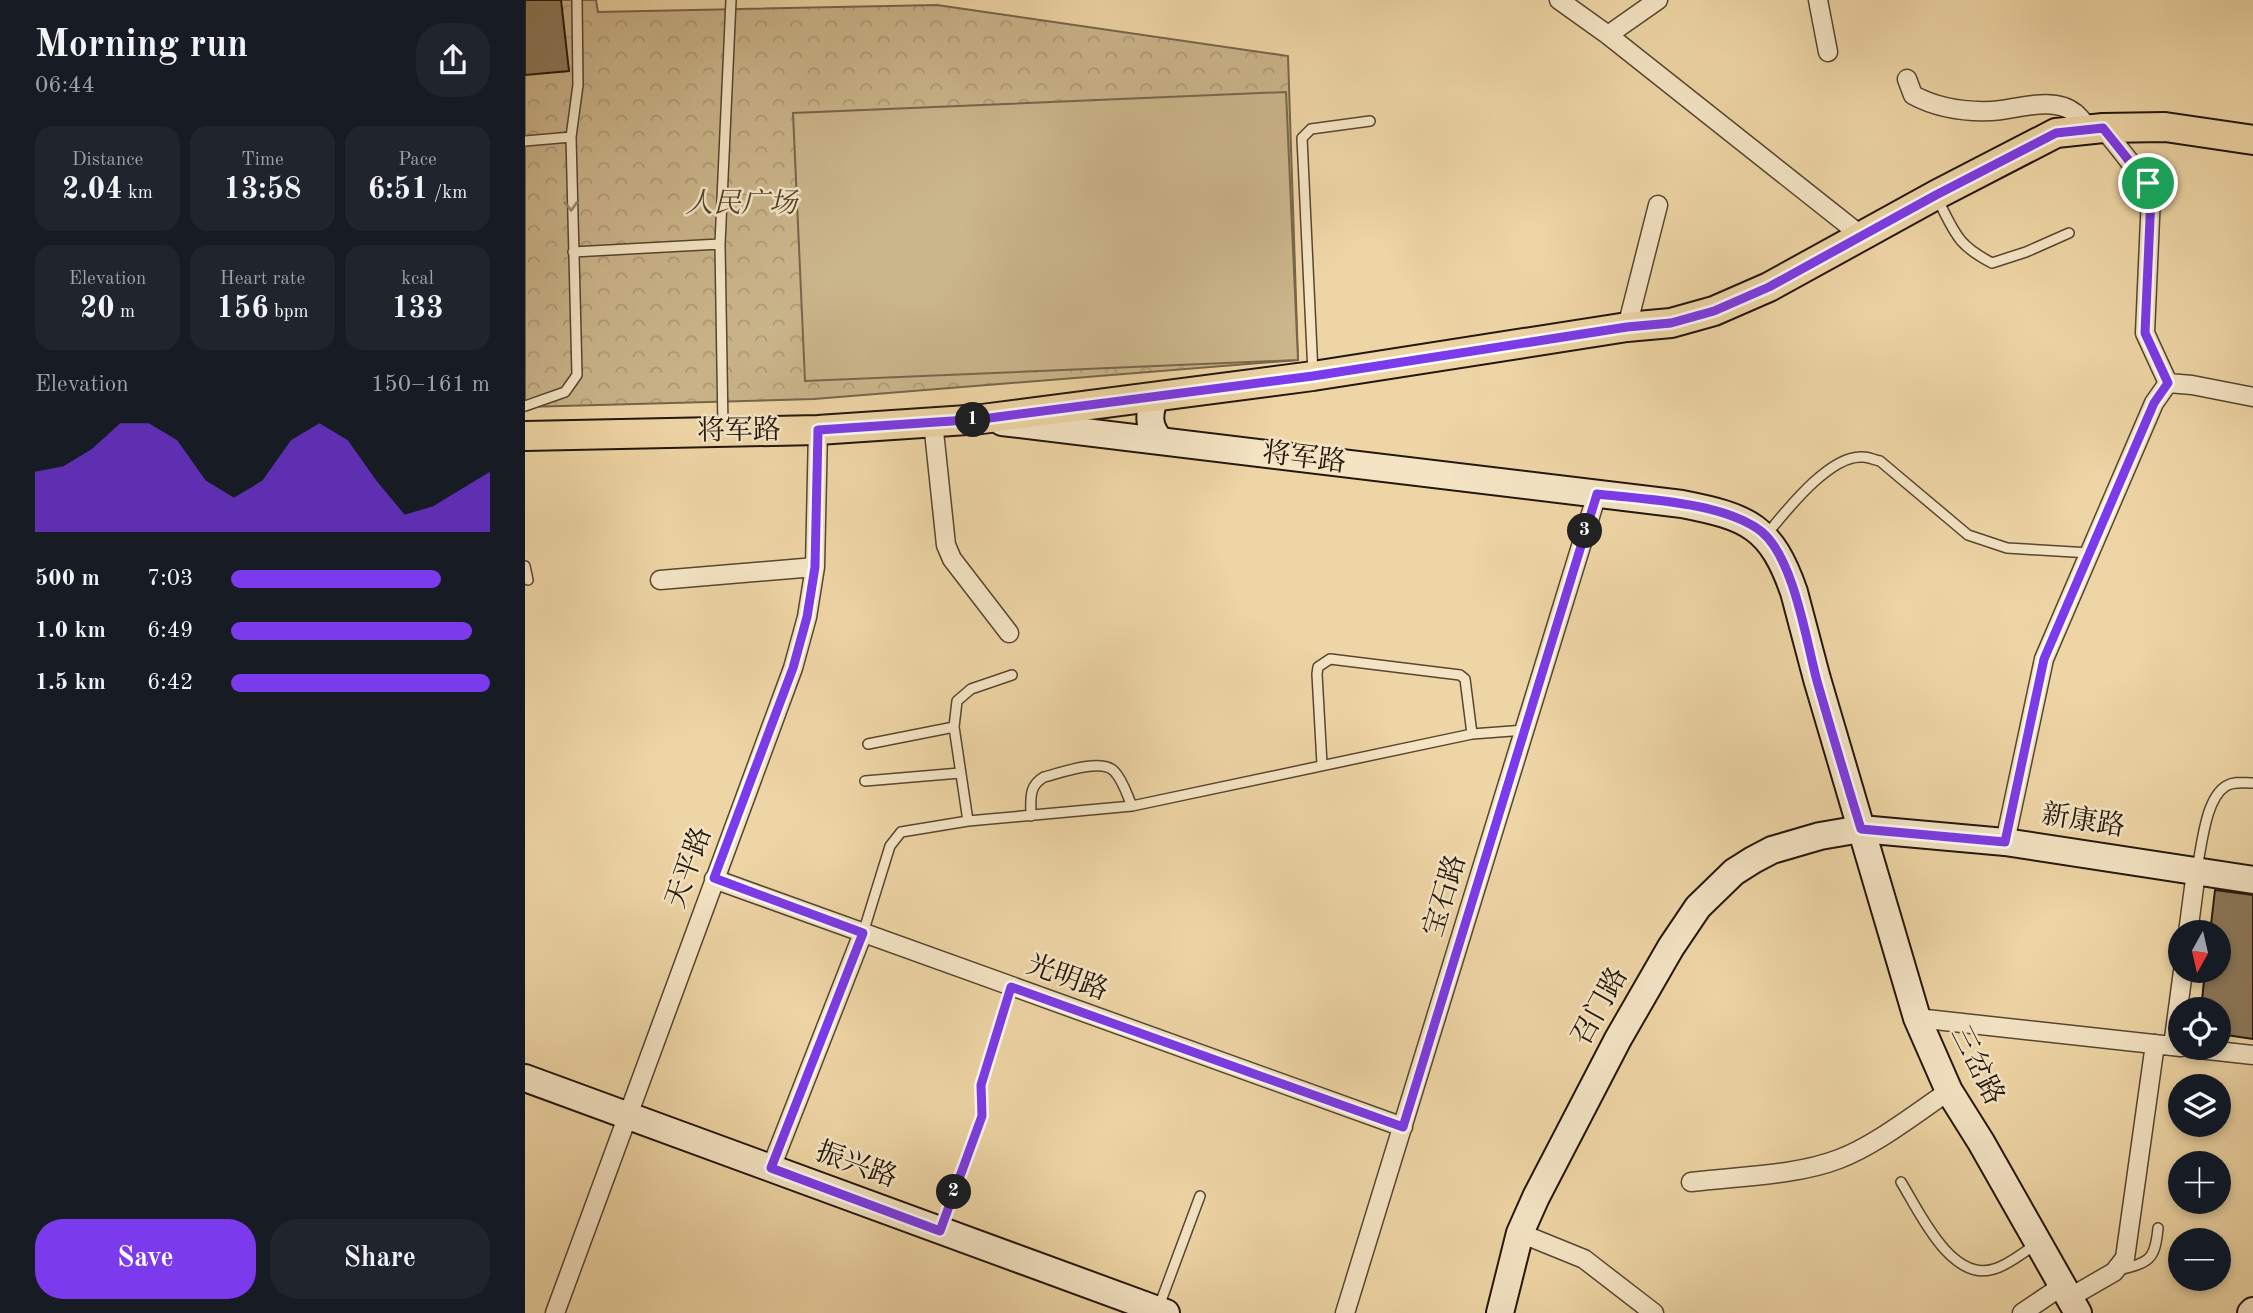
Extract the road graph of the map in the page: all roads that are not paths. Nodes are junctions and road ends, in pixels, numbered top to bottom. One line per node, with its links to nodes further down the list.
1 (577, 0): 11 (lane)
2 (731, 0): 18 (lane)
3 (1559, 0): 6 (street)
4 (1658, 0): 6 (street)
5 (1818, 0): 7 (street)
6 (1608, 34): 17 (street)
7 (1828, 52)
8 (1907, 79): 10 (street)
9 (1370, 121): 21 (lane)
10 (2096, 129): 12 (main road); 14 (main road); 22 (street)
11 (571, 137): 13 (lane); 19 (lane, one-way to 19)
12 (2253, 139)
13 (525, 141)
14 (1936, 195): 16 (lane); 17 (main road)
15 (1658, 205): 20 (street)
16 (2069, 233)
17 (1863, 237): 20 (main road)
18 (720, 244): 19 (lane); 29 (lane)
19 (573, 252): 25 (lane)
20 (1627, 327): 21 (main road)
21 (1313, 376): 23 (main road)
22 (2168, 383): 24 (street); 34 (street)
23 (1155, 397): 26 (main road); 31 (main road)
24 (2253, 397)
25 (525, 406)
26 (982, 419): 27 (main road, 将军路); 31 (main road, 将军路)
27 (933, 422): 28 (main road, 将军路); 39 (street)
28 (818, 430): 29 (main road, 将军路); 36 (street, 天平路)
29 (723, 432): 30 (main road, 将军路)
30 (525, 436)
31 (1161, 442): 32 (main road, 将军路)
32 (1597, 494): 33 (main road, 将军路); 42 (street, 宝石路)
33 (1765, 536): 34 (lane); 52 (main road, 将军路)
34 (2090, 553): 53 (street)
35 (525, 566): 37 (lane)
36 (815, 567): 38 (street); 55 (street, 天平路)
37 (528, 580)
38 (660, 580)
39 (1009, 633)
40 (1012, 675): 41 (lane)
41 (954, 727): 44 (lane); 46 (lane)
42 (1525, 730): 43 (lane); 68 (street, 宝石路)
43 (1472, 734): 45 (lane); 45 (lane)
44 (869, 744)
45 (1322, 764): 49 (lane)
46 (960, 773): 47 (lane); 51 (lane)
47 (865, 781)
48 (2253, 783): 54 (lane)
49 (1132, 806): 50 (lane); 50 (lane)
50 (1031, 816): 51 (lane)
51 (968, 821): 58 (lane)
52 (1861, 829): 53 (main road, 新康路); 60 (main road, 三岔路); 75 (main road, 召门路)
53 (2005, 842): 54 (main road, 新康路)
54 (2196, 872): 56 (main road, 新康路); 57 (street)
55 (714, 878): 58 (street, 光明路); 67 (street, 天平路)
56 (2253, 880)
57 (2190, 920)
58 (863, 933): 59 (street, 光明路); 69 (street)
59 (1011, 987): 68 (street, 光明路); 74 (lane)
60 (1917, 1018): 61 (street); 66 (main road, 三岔路)
61 (2168, 1046)
62 (2231, 1053): 63 (street)
63 (2253, 1055)
64 (2172, 1060): 77 (street)
65 (525, 1078): 67 (main road, 振兴路)
66 (1949, 1091): 70 (street); 76 (main road, 三岔路)
67 (627, 1115): 69 (main road, 振兴路); 80 (street, 天平路)
68 (1403, 1127): 81 (street, 宝石路)
69 (771, 1168): 74 (main road, 振兴路)
70 (1691, 1182)
71 (1901, 1182): 76 (lane)
72 (1200, 1196): 79 (lane)
73 (2158, 1228): 77 (lane)
74 (940, 1231): 79 (main road, 振兴路)
75 (1520, 1233): 82 (main road, 召门路); 83 (street)
76 (2038, 1243): 78 (main road, 三岔路)
77 (2114, 1272): 78 (street)
78 (2070, 1299): 84 (street)
79 (1162, 1312)
80 (555, 1313)
81 (1345, 1313)
82 (1500, 1313)
83 (1654, 1313)
84 (2022, 1313)

